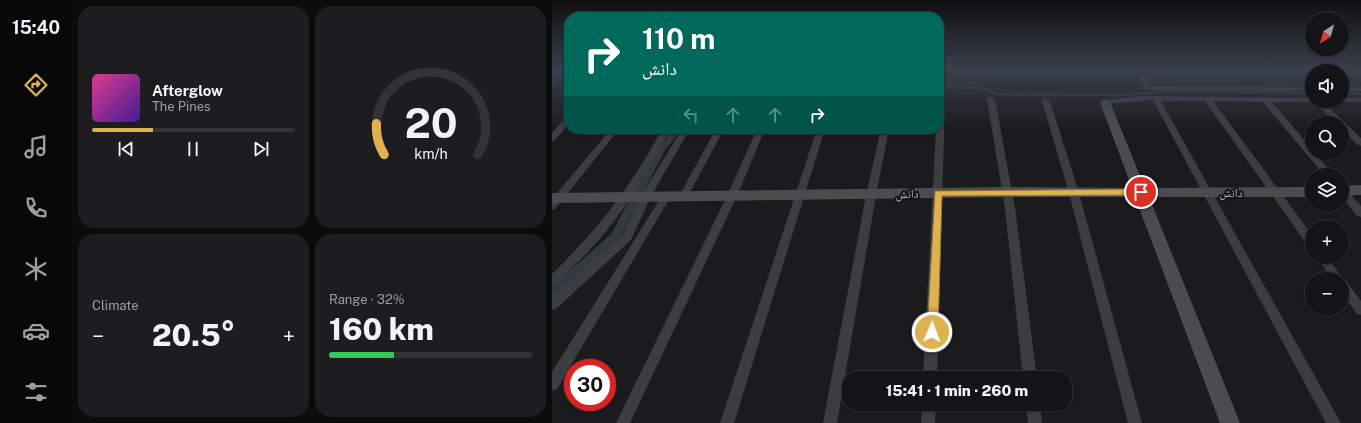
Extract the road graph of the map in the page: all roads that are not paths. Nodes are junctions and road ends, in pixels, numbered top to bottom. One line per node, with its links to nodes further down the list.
1 (1147, 90): 2 (street)
2 (1140, 98): 3 (street); 11 (street)
3 (1156, 98): 5 (street); 34 (street)
4 (991, 99): 29 (street)
5 (1207, 99): 6 (street); 35 (street)
6 (1265, 99): 7 (street); 26 (street)
7 (1305, 100)
8 (1349, 100): 9 (street)
9 (1361, 100)
10 (1046, 101): 33 (street)
11 (1105, 102): 30 (main road)
12 (1325, 108): 13 (street)
13 (1333, 116)
14 (564, 125): 24 (street)
15 (1349, 132): 25 (street)
16 (611, 134): 44 (street)
17 (664, 134): 42 (street)
18 (683, 134): 37 (street)
19 (717, 134): 39 (street)
20 (759, 134): 40 (street)
21 (819, 134): 41 (street)
22 (884, 134): 36 (street)
23 (940, 134): 32 (street)
24 (552, 138)
25 (1361, 144)
26 (1323, 168)
27 (1361, 190): 28 (main road)
28 (1349, 191)
29 (1006, 192): 32 (main road, دانش); 33 (main road, دانش); 52 (street)
30 (1141, 192): 33 (main road, دانش); 34 (main road, دانش); 62 (main road)
31 (1305, 192): 35 (main road, دانش)
32 (938, 193): 36 (main road, دانش); 51 (street)
33 (1074, 193): 61 (street)
34 (1208, 193): 35 (main road, دانش); 63 (street)
35 (1275, 193): 46 (street)
36 (871, 195): 41 (main road, دانش); 58 (street)
37 (646, 196): 38 (main road, دانش); 42 (main road, دانش); 49 (street)
38 (666, 196): 39 (main road, دانش); 53 (street)
39 (684, 196): 40 (main road, دانش)
40 (732, 196): 41 (main road, دانش); 56 (street)
41 (799, 196): 57 (street)
42 (625, 198): 44 (main road, دانش); 47 (street)
43 (1349, 199): 45 (street)
44 (554, 201)
45 (1361, 213)
46 (1305, 234)
47 (552, 281)
48 (1349, 294): 50 (street)
49 (552, 305)
50 (1361, 310)
51 (930, 371)
52 (1029, 371)
53 (552, 384)
54 (929, 411): 59 (street)
55 (1034, 411): 60 (street)
56 (623, 423)
57 (727, 423)
58 (830, 423)
59 (928, 423)
60 (1035, 423)
61 (1135, 423)
62 (1230, 423)
63 (1334, 423)

